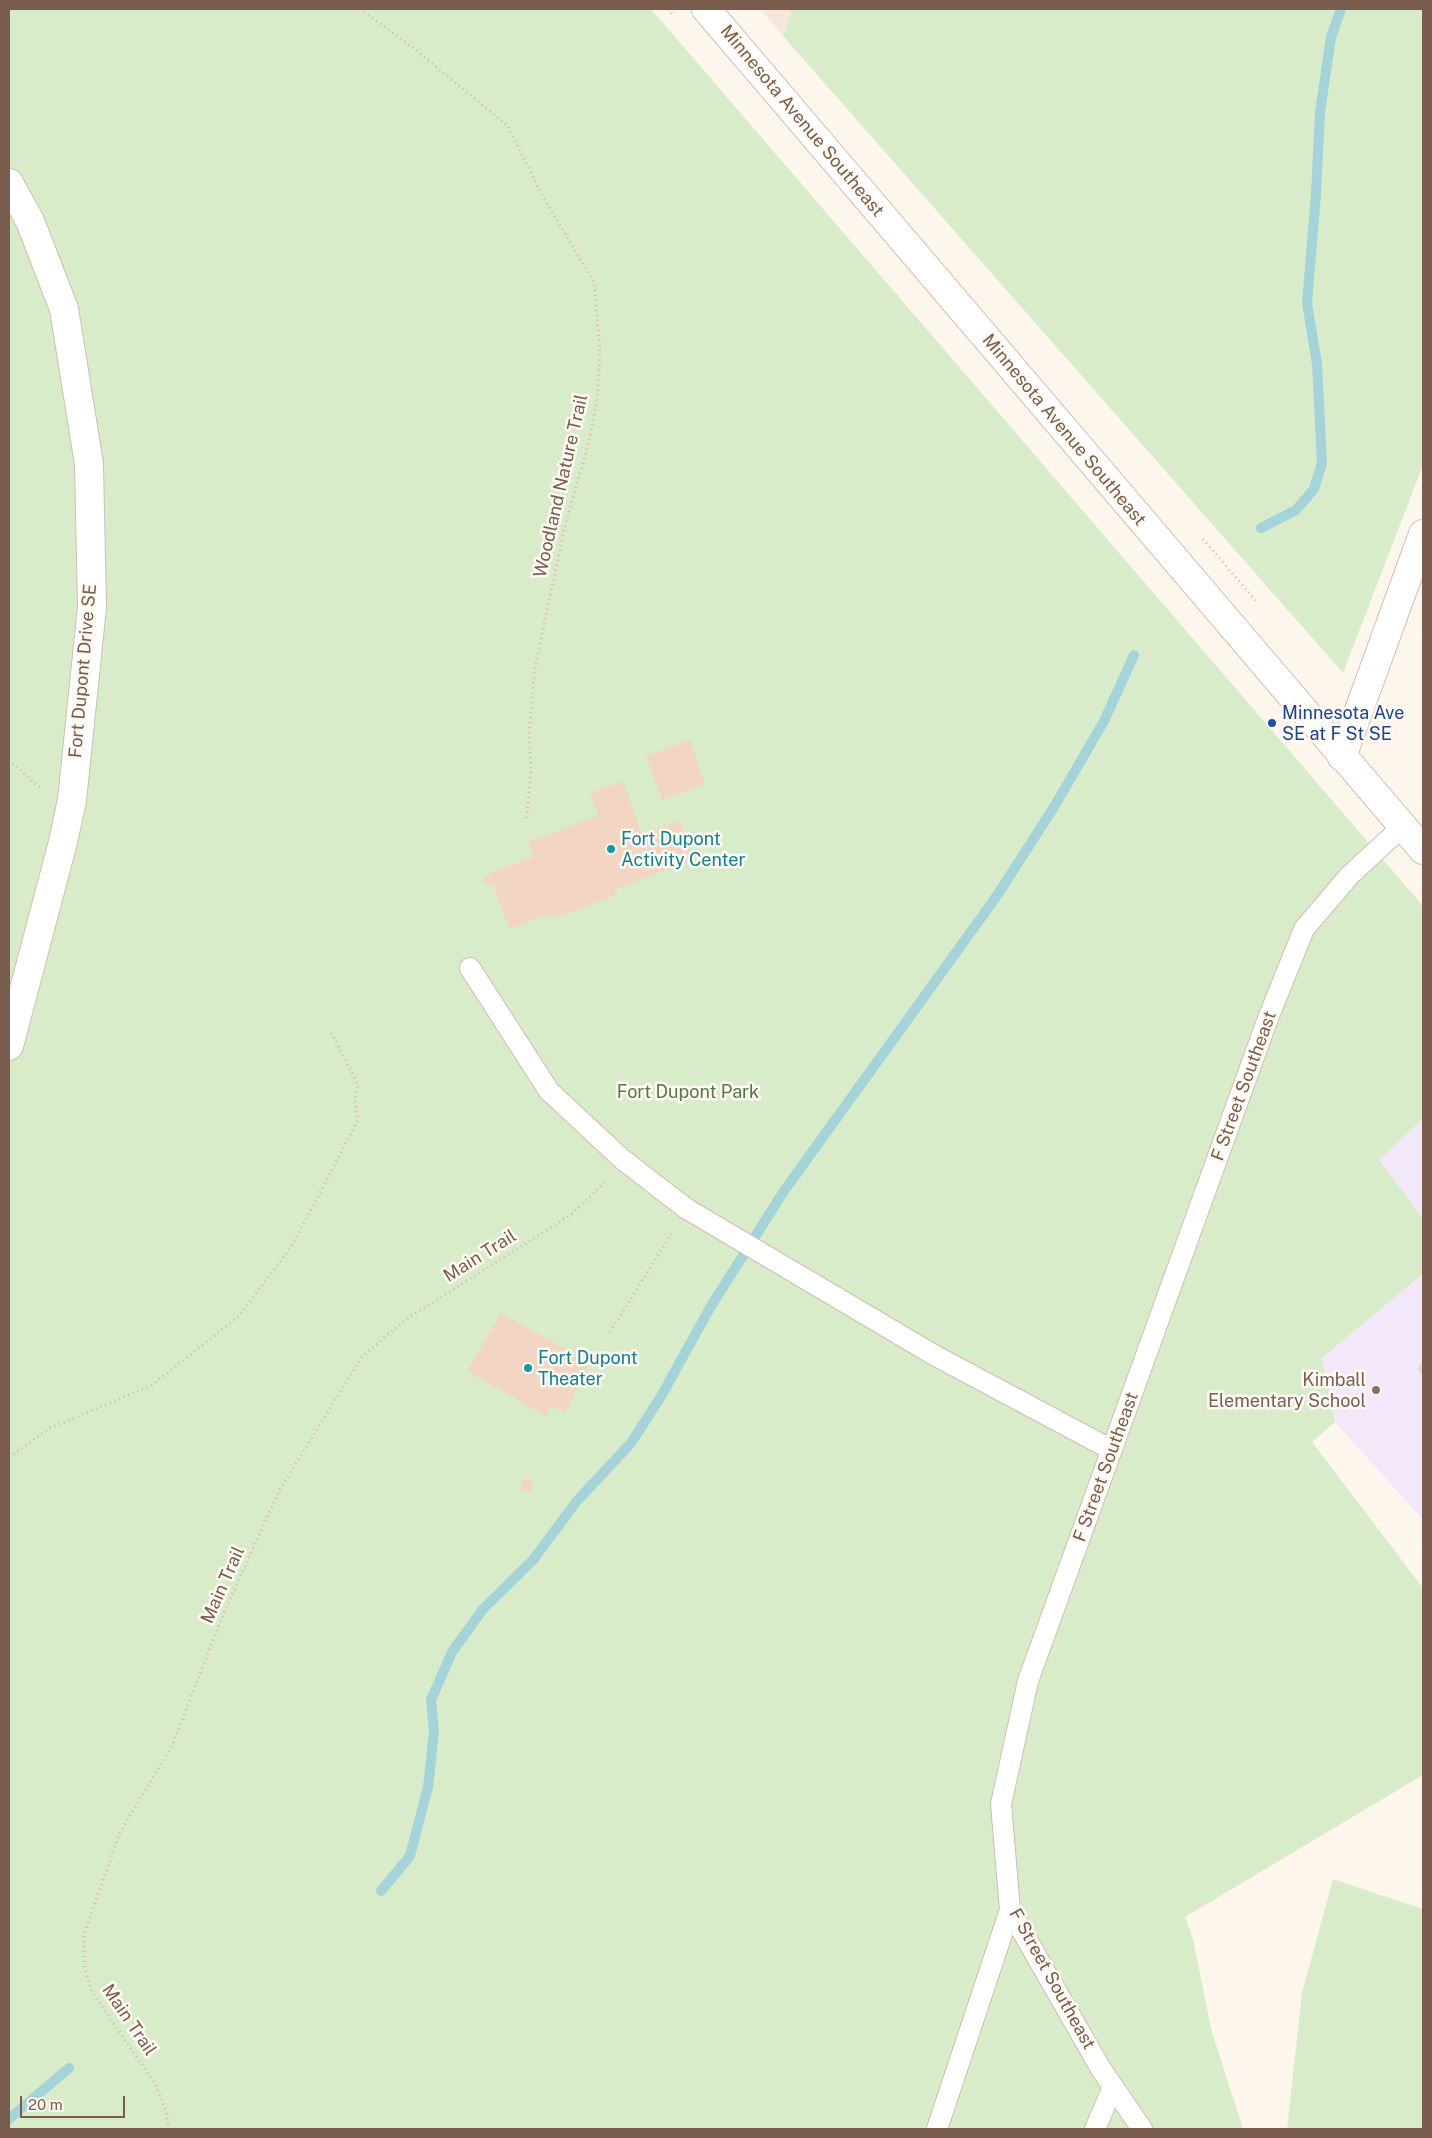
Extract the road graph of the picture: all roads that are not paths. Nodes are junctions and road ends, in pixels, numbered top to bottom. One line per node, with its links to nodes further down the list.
1 (706, 9): 4 (street, Minnesota Avenue Southeast)
2 (9, 183): 8 (street, Fort Dupont Drive SE)
3 (1423, 534): 4 (street)
4 (1342, 757): 5 (street, Minnesota Avenue Southeast)
5 (1402, 826): 6 (street, Minnesota Avenue Southeast); 9 (lane, F Street Southeast)
6 (1423, 850)
7 (470, 968): 9 (lane)
8 (9, 1046)
9 (1112, 1450): 10 (lane, F Street Southeast)
10 (1010, 1910): 11 (lane, F Street Southeast); 12 (lane)
11 (1113, 2087): 13 (lane); 14 (lane, F Street Southeast)
12 (937, 2129)
13 (1095, 2129)
14 (1142, 2129)

